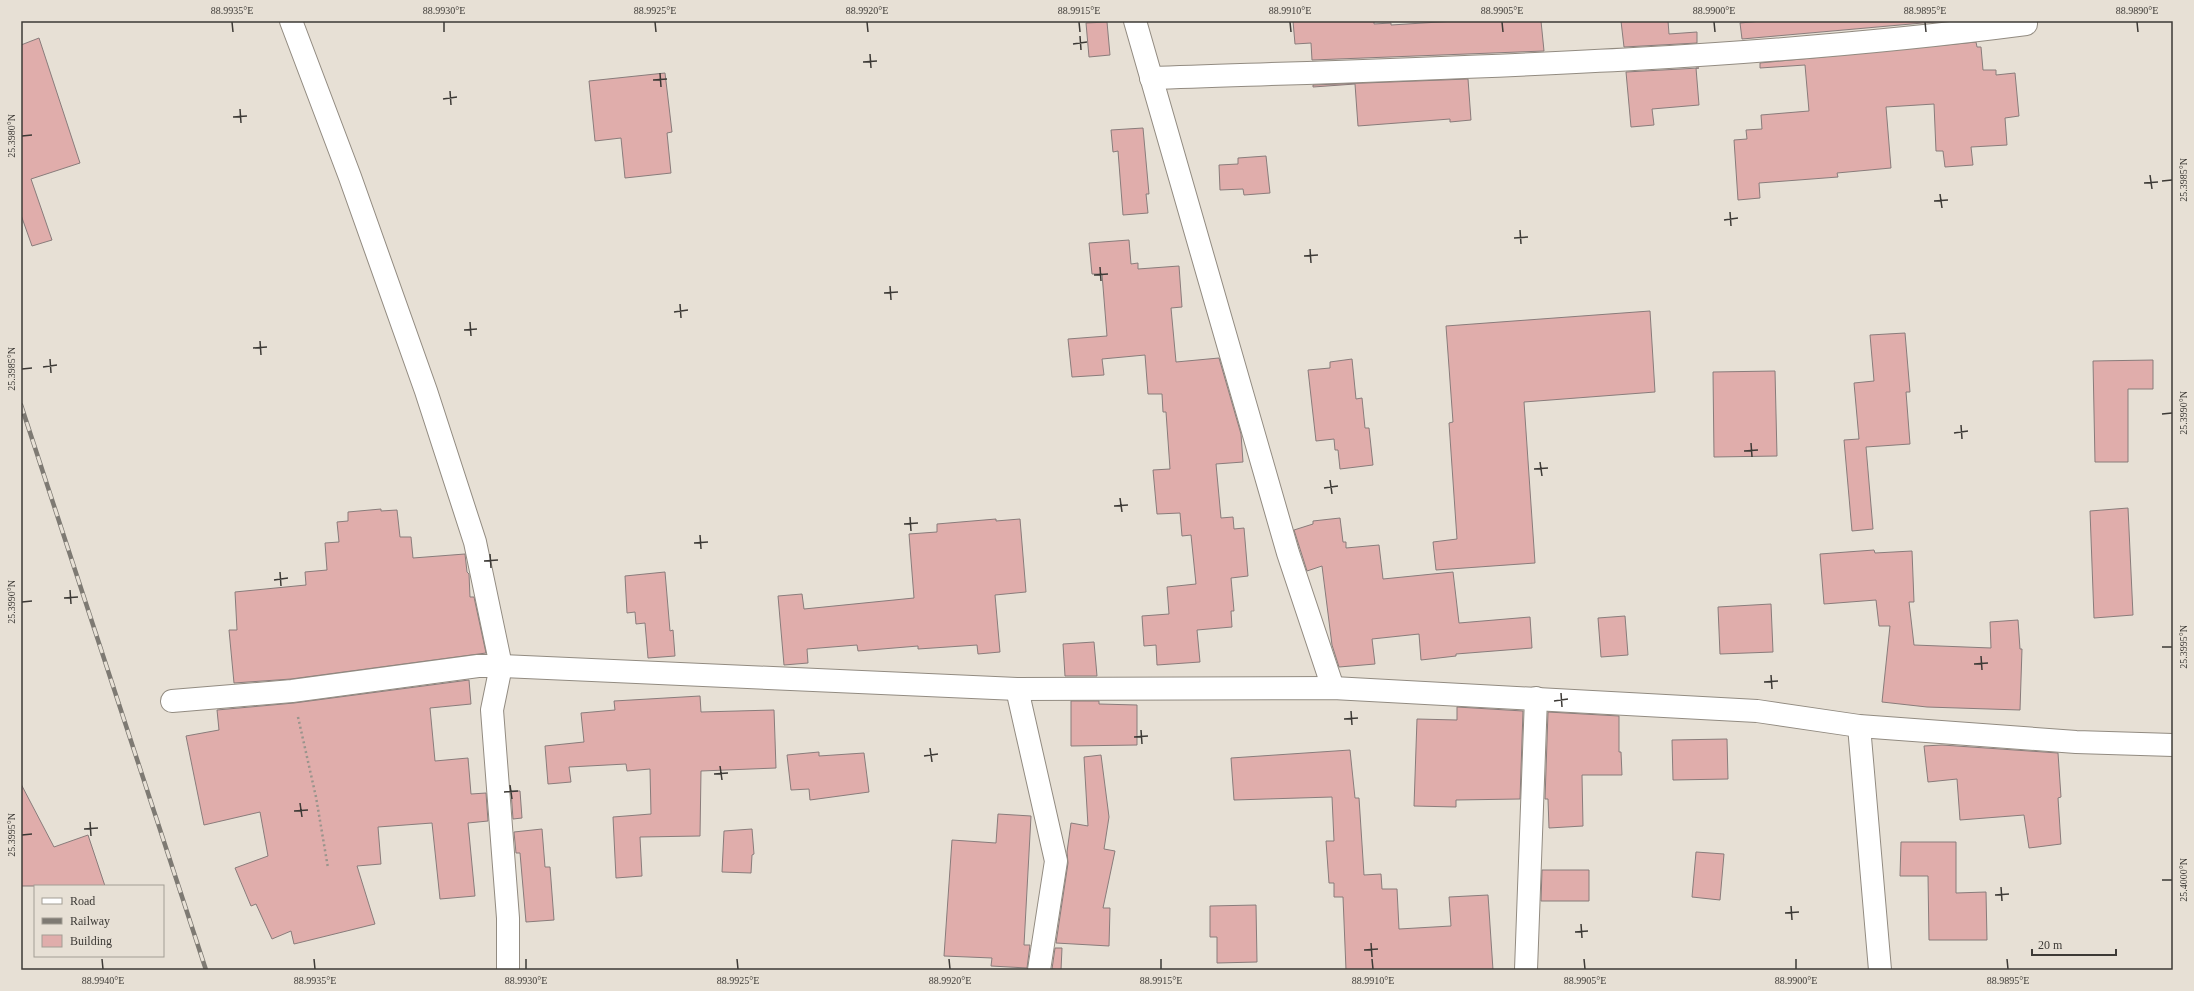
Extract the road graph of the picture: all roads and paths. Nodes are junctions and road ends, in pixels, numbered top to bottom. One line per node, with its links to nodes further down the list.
1 (291, 21): 5 (street)
2 (1135, 21): 4 (street)
3 (2026, 24): 4 (street)
4 (1151, 78): 6 (street)
5 (501, 666): 7 (street); 8 (street); 14 (street)
6 (1333, 688): 7 (street); 9 (street)
7 (1017, 689): 15 (street)
8 (292, 691): 10 (street); 13 (path)
9 (1536, 698): 11 (street); 16 (street)
10 (172, 701)
11 (1859, 726): 12 (street); 17 (street)
12 (2173, 745)
13 (328, 868)
14 (508, 970)
15 (1039, 970)
16 (1526, 970)
17 (1880, 970)

